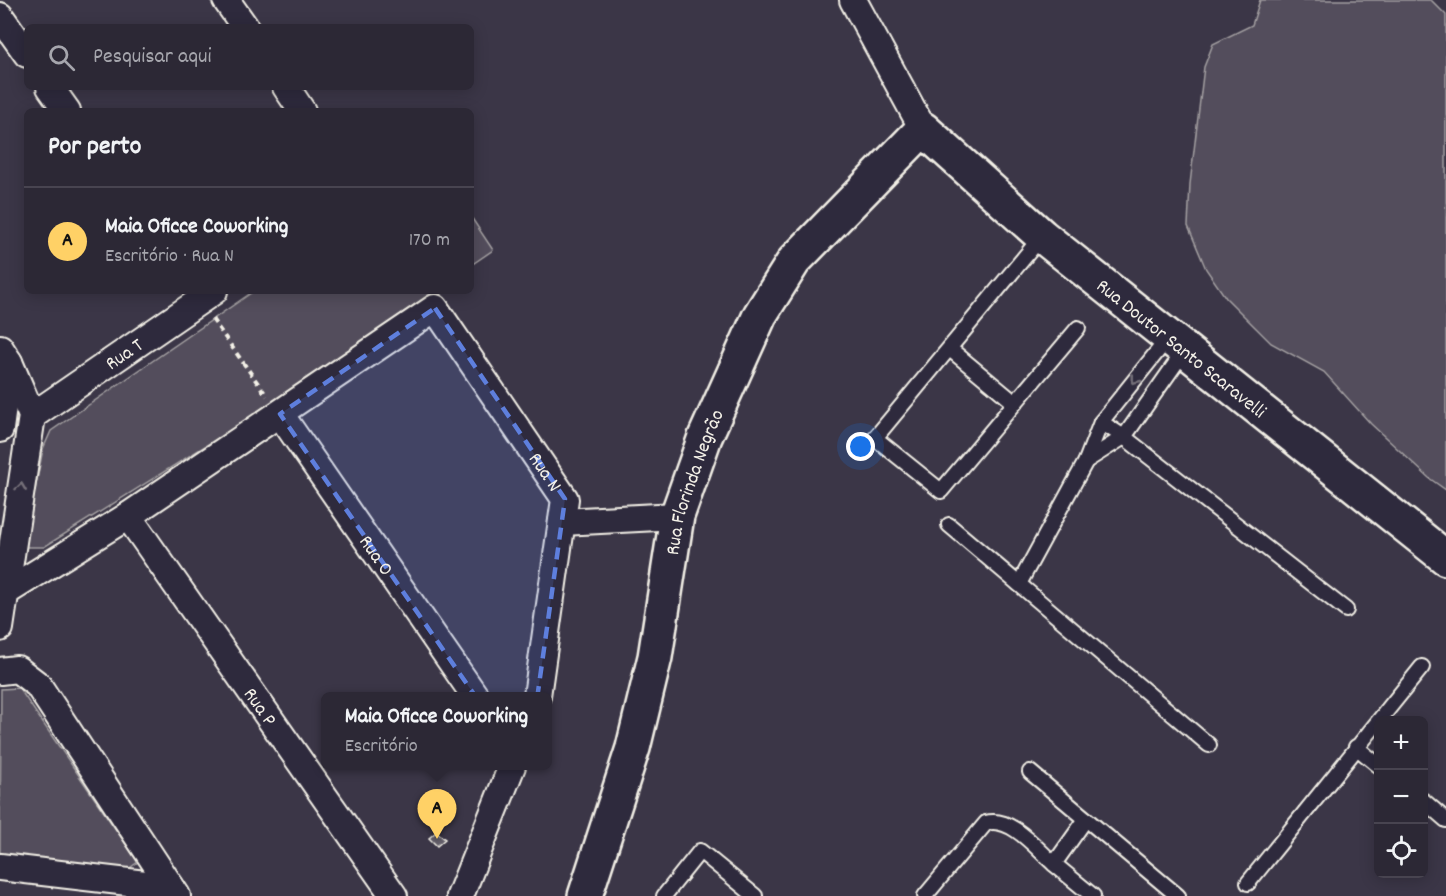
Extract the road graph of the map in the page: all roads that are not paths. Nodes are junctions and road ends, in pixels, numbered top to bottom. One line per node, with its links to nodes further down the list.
1 (226, 0): 4 (street)
2 (853, 0): 10 (street)
3 (0, 16): 5 (street)
4 (242, 24)
5 (24, 50)
6 (52, 90): 8 (street)
7 (288, 90): 9 (street)
8 (64, 108)
9 (300, 108)
10 (923, 129): 11 (street, Rua Doutor Santo Scaravelli); 25 (street, Rua Florinda Negrão)
11 (1042, 236): 14 (street, Rua Doutor Santo Scaravelli); 15 (lane)
12 (202, 294): 19 (street, Rua T)
13 (1078, 328): 17 (lane)
14 (1177, 344): 20 (lane, one-way to 20); 22 (lane); 28 (street, Rua Doutor Santo Scaravelli)
15 (950, 349): 17 (lane); 17 (lane)
16 (5, 355): 19 (street); 21 (street)
17 (1015, 403)
18 (280, 414): 24 (street); 26 (street, Rua N); 35 (street, Rua O)
19 (32, 416): 30 (street, one-way to 19)
20 (1101, 422): 22 (lane); 23 (lane)
21 (0, 429)
22 (1124, 437): 23 (lane); 31 (lane)
23 (1086, 460): 29 (lane)
24 (128, 516): 30 (street); 49 (street, Rua P)
25 (677, 516): 26 (street); 51 (street, Rua Florinda Negrão)
26 (562, 522): 36 (street, Rua N)
27 (949, 525): 29 (lane)
28 (1446, 558)
29 (1019, 584): 37 (lane)
30 (6, 592): 32 (street)
31 (1346, 610)
32 (0, 628)
33 (1422, 667): 38 (lane)
34 (0, 671): 48 (street)
35 (472, 692)
36 (538, 692)
37 (1209, 746)
38 (1356, 747): 39 (lane); 47 (lane)
39 (1374, 762)
40 (510, 770): 50 (street)
41 (1030, 772): 43 (lane)
42 (1428, 804): 44 (lane)
43 (1086, 819): 45 (lane); 56 (lane)
44 (1446, 820)
45 (1054, 864): 54 (lane); 55 (lane)
46 (0, 867): 48 (street)
47 (1248, 883)
48 (174, 891)
49 (394, 896)
50 (460, 896)
51 (585, 896)
52 (664, 896): 53 (lane)
53 (755, 896)
54 (926, 896)
55 (1093, 896)
56 (1179, 896)

